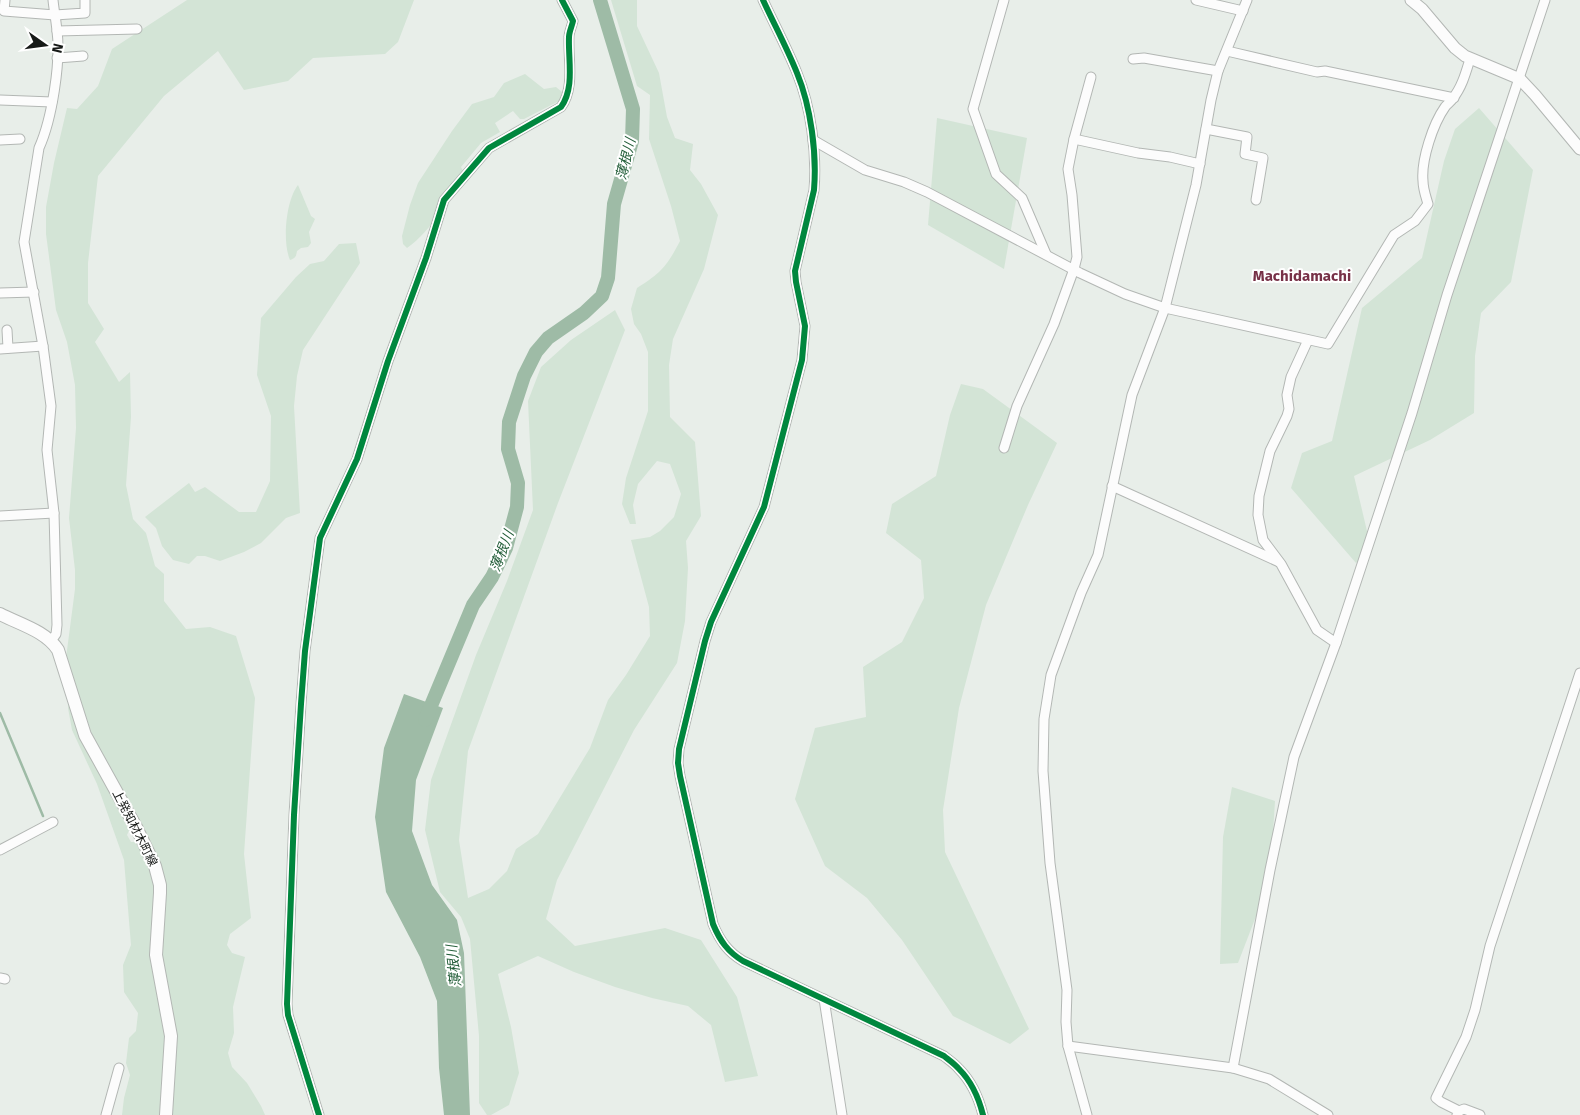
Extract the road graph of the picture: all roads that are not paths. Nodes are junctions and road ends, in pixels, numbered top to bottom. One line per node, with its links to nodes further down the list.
1 (4, 0): 12 (street)
2 (53, 0): 12 (street)
3 (85, 0): 12 (street)
4 (562, 0): 61 (street)
5 (763, 0): 30 (street)
6 (1004, 0): 34 (street)
7 (1196, 0): 11 (street)
8 (1247, 0): 11 (street)
9 (1411, 0): 19 (street)
10 (1545, 0): 22 (street)
11 (1243, 11): 15 (street)
12 (55, 15): 14 (street)
13 (137, 29): 14 (street)
14 (58, 31): 17 (street)
15 (1227, 51): 20 (street); 23 (street)
16 (83, 56): 17 (street)
17 (58, 58): 25 (street)
18 (1133, 59): 20 (street)
19 (1470, 59): 22 (street); 23 (street)
20 (1218, 71): 26 (street)
21 (1091, 77): 28 (street)
22 (1520, 79): 31 (street); 50 (street)
23 (1454, 98): 40 (street)
24 (0, 100): 25 (street)
25 (52, 102): 36 (street)
26 (1206, 129): 32 (street); 33 (street)
27 (20, 139): 29 (street)
28 (1074, 139): 32 (street); 35 (street)
29 (0, 140)
30 (813, 140): 34 (street); 54 (street)
31 (1580, 149)
32 (1200, 164): 38 (street)
33 (1256, 200)
34 (1046, 254): 35 (street)
35 (1074, 269): 38 (street); 43 (street)
36 (34, 292): 37 (street); 41 (street)
37 (0, 294)
38 (1165, 308): 40 (street); 44 (street)
39 (7, 330): 42 (street)
40 (1308, 340): 47 (street)
41 (43, 346): 42 (street); 45 (street)
42 (4, 349)
43 (1004, 448)
44 (1112, 486): 47 (street); 55 (street)
45 (54, 513): 46 (street); 49 (street)
46 (0, 516)
47 (1281, 564): 50 (street)
48 (0, 614): 49 (main road)
49 (51, 641): 60 (main road, 上発知材木町線)
50 (1336, 643): 57 (street)
51 (1580, 672): 58 (street)
52 (53, 822): 53 (street)
53 (0, 850)
54 (824, 999): 62 (street); 63 (street)
55 (1068, 1046): 57 (street); 64 (street)
56 (119, 1068): 59 (street)
57 (1233, 1068): 65 (street)
58 (1458, 1113): 66 (street)
59 (106, 1115)
60 (166, 1115)
61 (319, 1115)
62 (842, 1115)
63 (983, 1115)
64 (1087, 1115)
65 (1328, 1115)
66 (1480, 1115)

